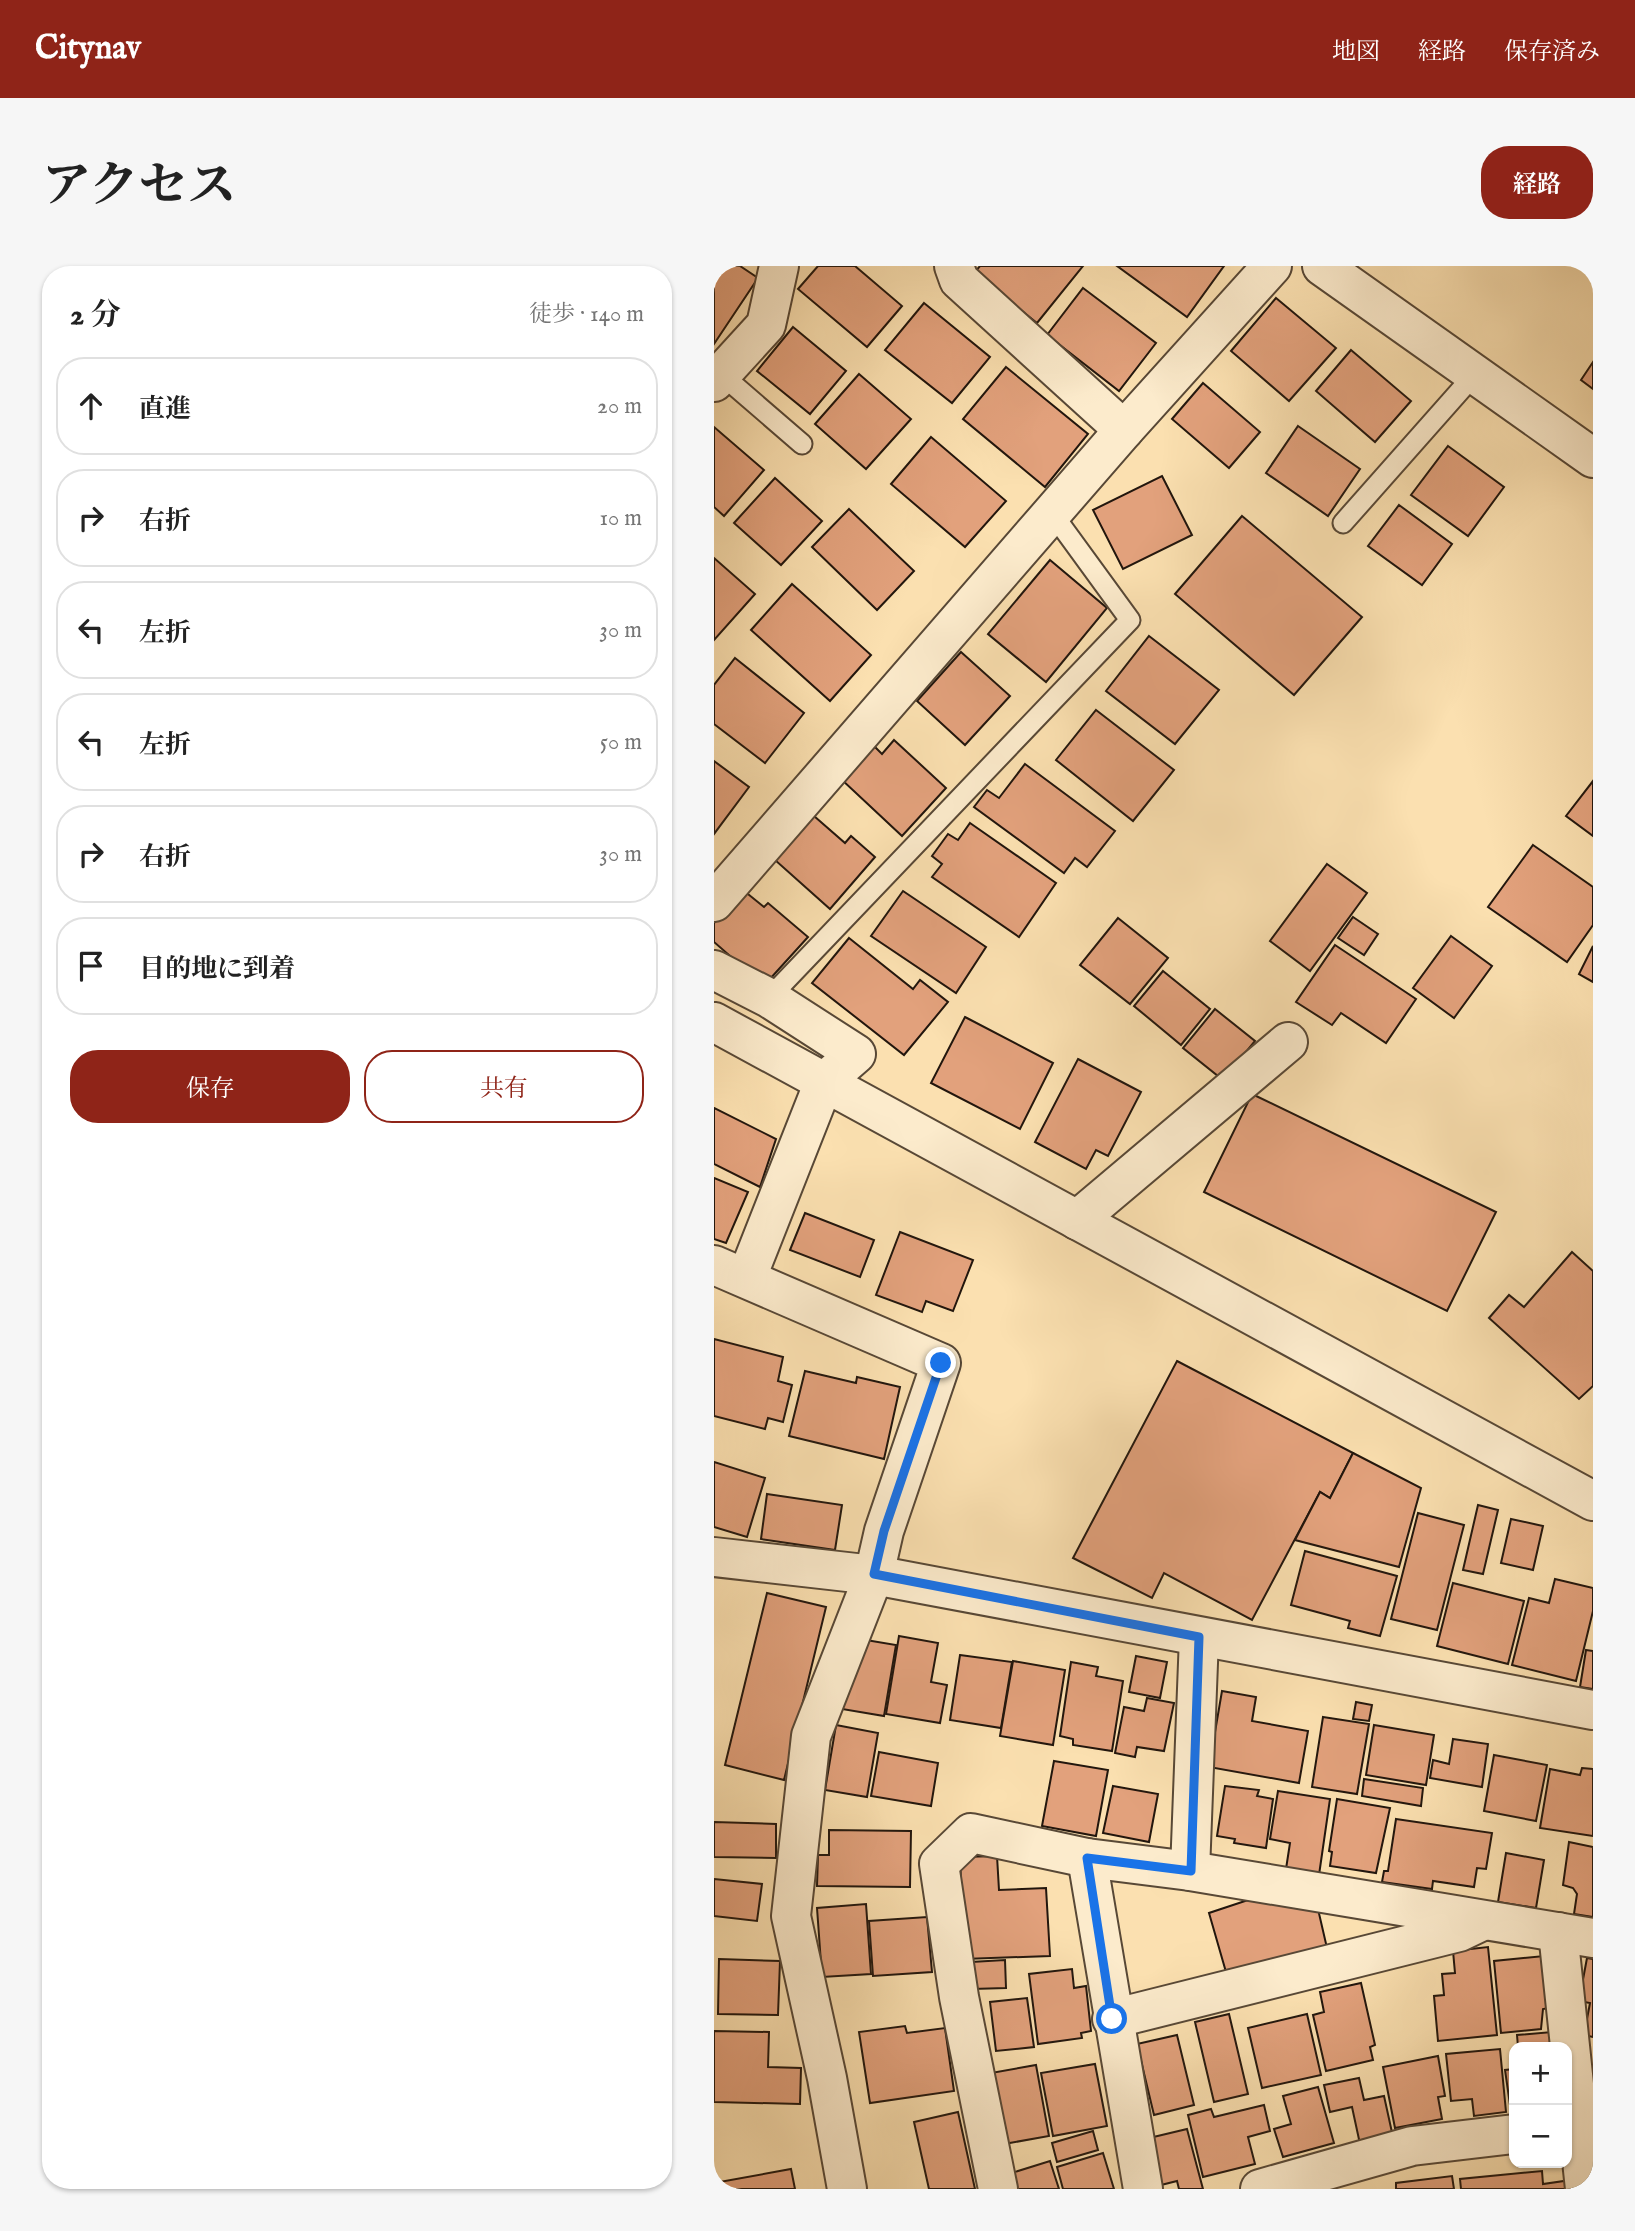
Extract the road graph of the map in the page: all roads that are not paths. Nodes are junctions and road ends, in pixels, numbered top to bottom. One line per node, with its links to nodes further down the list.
1 (779, 266): 6 (street)
2 (954, 266): 7 (street)
3 (1272, 266): 7 (street)
4 (1322, 266): 5 (street)
5 (1474, 374): 9 (street); 11 (lane)
6 (718, 378): 8 (lane)
7 (1124, 430): 10 (street)
8 (803, 444)
9 (1593, 458)
10 (1052, 513): 12 (street); 14 (lane)
11 (1343, 523)
12 (714, 902)
13 (714, 970): 14 (street)
14 (769, 998): 17 (street)
15 (714, 1022): 17 (street)
16 (1288, 1042): 18 (street)
17 (824, 1082): 18 (street); 19 (street)
18 (1077, 1220): 20 (street)
19 (730, 1271): 22 (street)
20 (1593, 1501)
21 (714, 1557): 22 (street)
22 (874, 1574): 23 (street); 32 (street)
23 (1199, 1637): 24 (street); 26 (street)
24 (1593, 1710)
25 (1087, 1858): 26 (street); 29 (street); 33 (street)
26 (1191, 1871): 27 (street)
27 (1486, 1920): 28 (street); 29 (street)
28 (1576, 1935): 30 (street)
29 (1112, 2019): 34 (street)
30 (1572, 2127): 36 (street)
31 (1509, 2135): 35 (street)
32 (847, 2189)
33 (998, 2189)
34 (1143, 2189)
35 (1260, 2189)
36 (1585, 2189)

